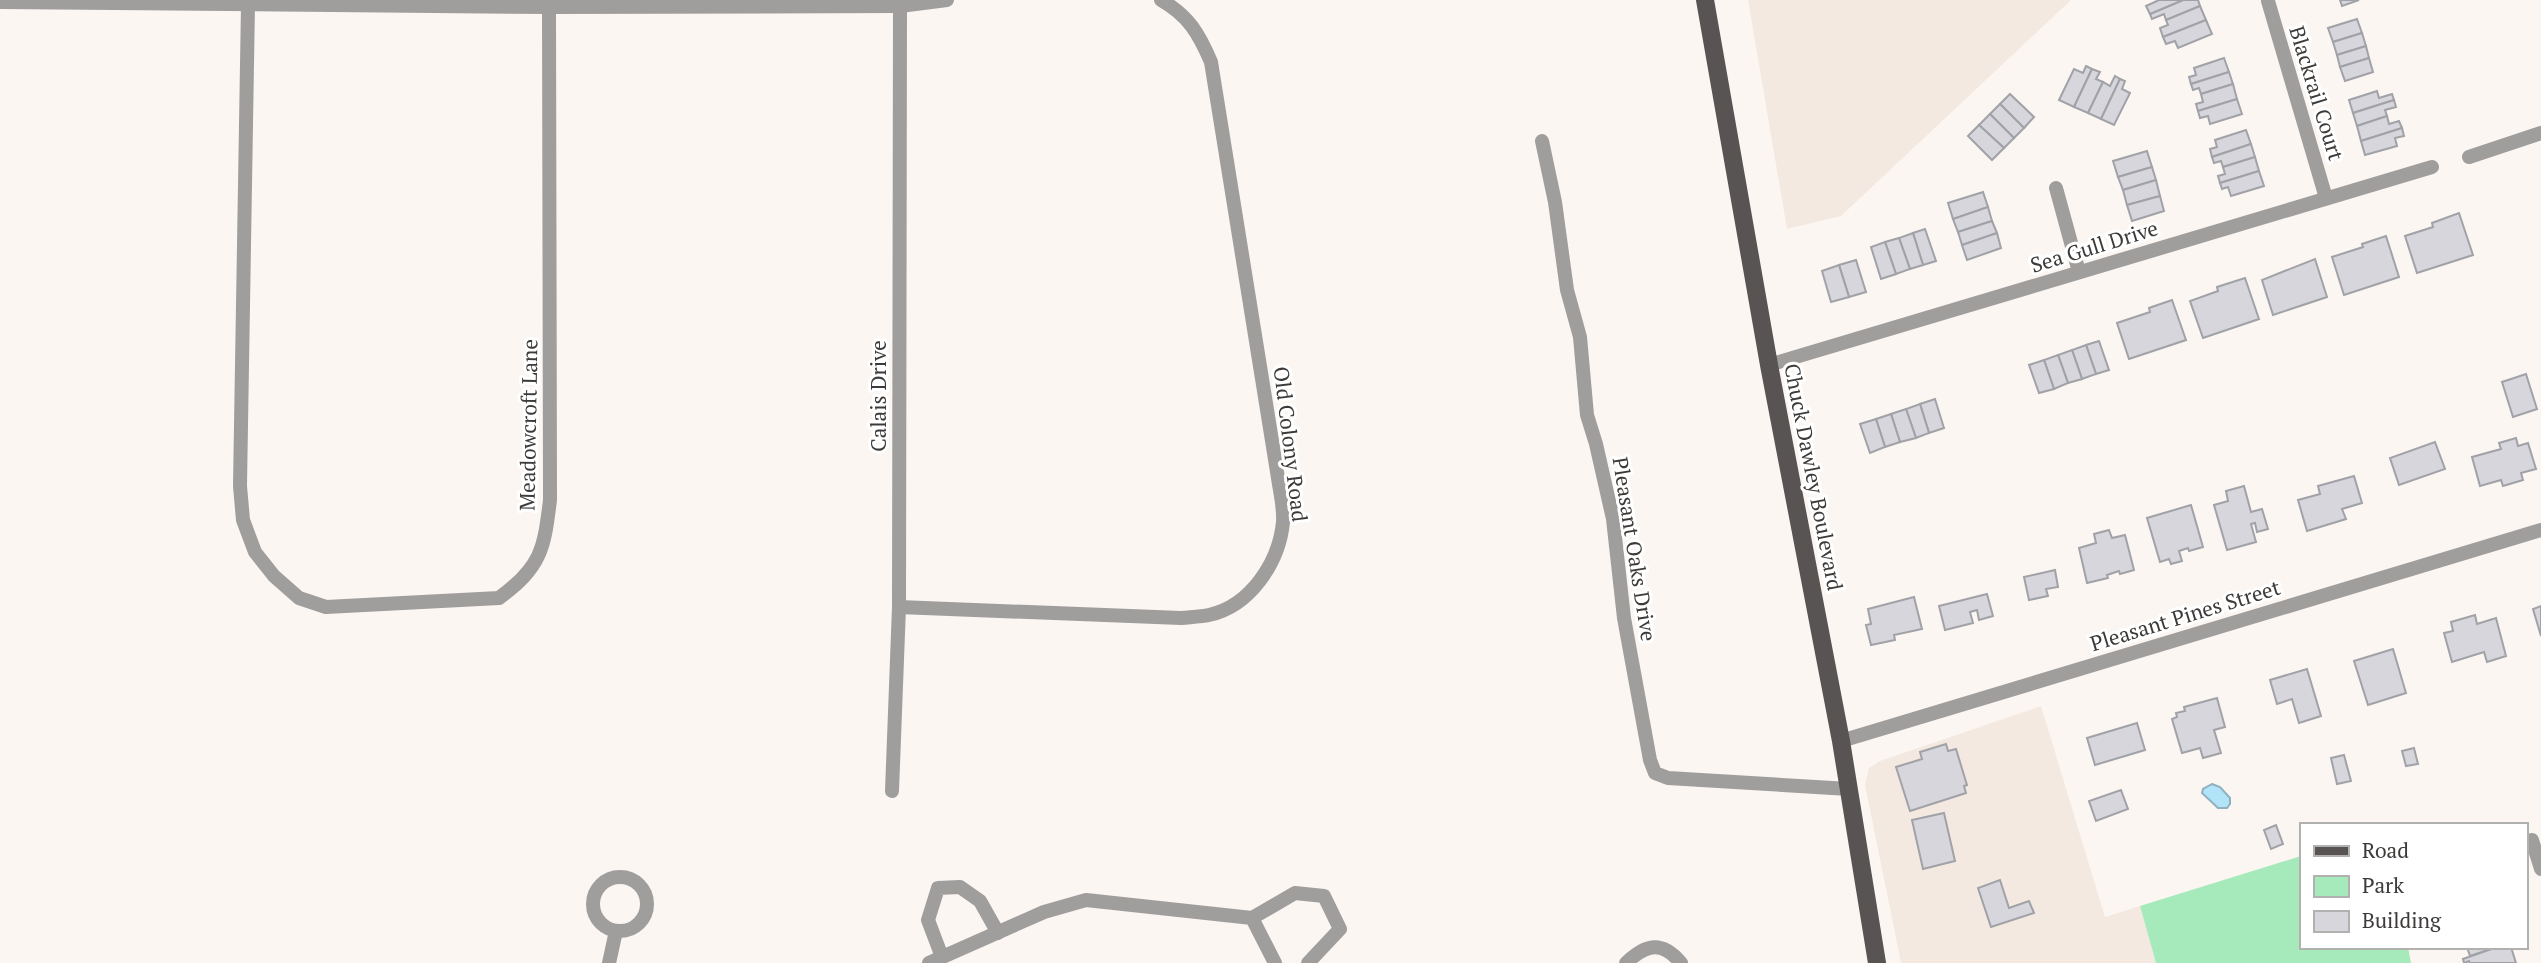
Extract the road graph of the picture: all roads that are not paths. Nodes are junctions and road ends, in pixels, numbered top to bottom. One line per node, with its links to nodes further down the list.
1 (947, 0): 6 (street)
2 (1161, 0): 18 (street, Old Colony Road)
3 (1705, 0): 16 (main road, Chuck Dawley Boulevard)
4 (2267, 1): 14 (street, Blackrail Court)
5 (0, 2): 7 (street)
6 (900, 3): 8 (street); 18 (street, Calais Drive)
7 (248, 4): 8 (street); 8 (street, Meadowcroft Lane)
8 (548, 7)
9 (2541, 134): 11 (street)
10 (1542, 141): 20 (street, Pleasant Oaks Drive)
11 (2469, 157)
12 (2431, 167): 14 (street, Sea Gull Drive)
13 (2056, 188): 15 (street)
14 (2326, 198): 15 (street, Sea Gull Drive)
15 (2079, 272): 16 (street, Sea Gull Drive)
16 (1769, 365): 19 (main road, Chuck Dawley Boulevard)
17 (2541, 530): 19 (street, Pleasant Pines Street)
18 (899, 607): 21 (street, Calais Drive)
19 (1841, 741): 20 (main road, Chuck Dawley Boulevard)
20 (1849, 789): 33 (main road, Chuck Dawley Boulevard)
21 (892, 791)
22 (2532, 840): 23 (street)
23 (2541, 869)
24 (1252, 918): 26 (street); 29 (street); 30 (street)
25 (616, 930): 28 (street)
26 (998, 933): 27 (street); 27 (street)
27 (936, 960)
28 (609, 963)
29 (1275, 963)
30 (1308, 963)
31 (1626, 963): 32 (street)
32 (1681, 963)
33 (1877, 963)

